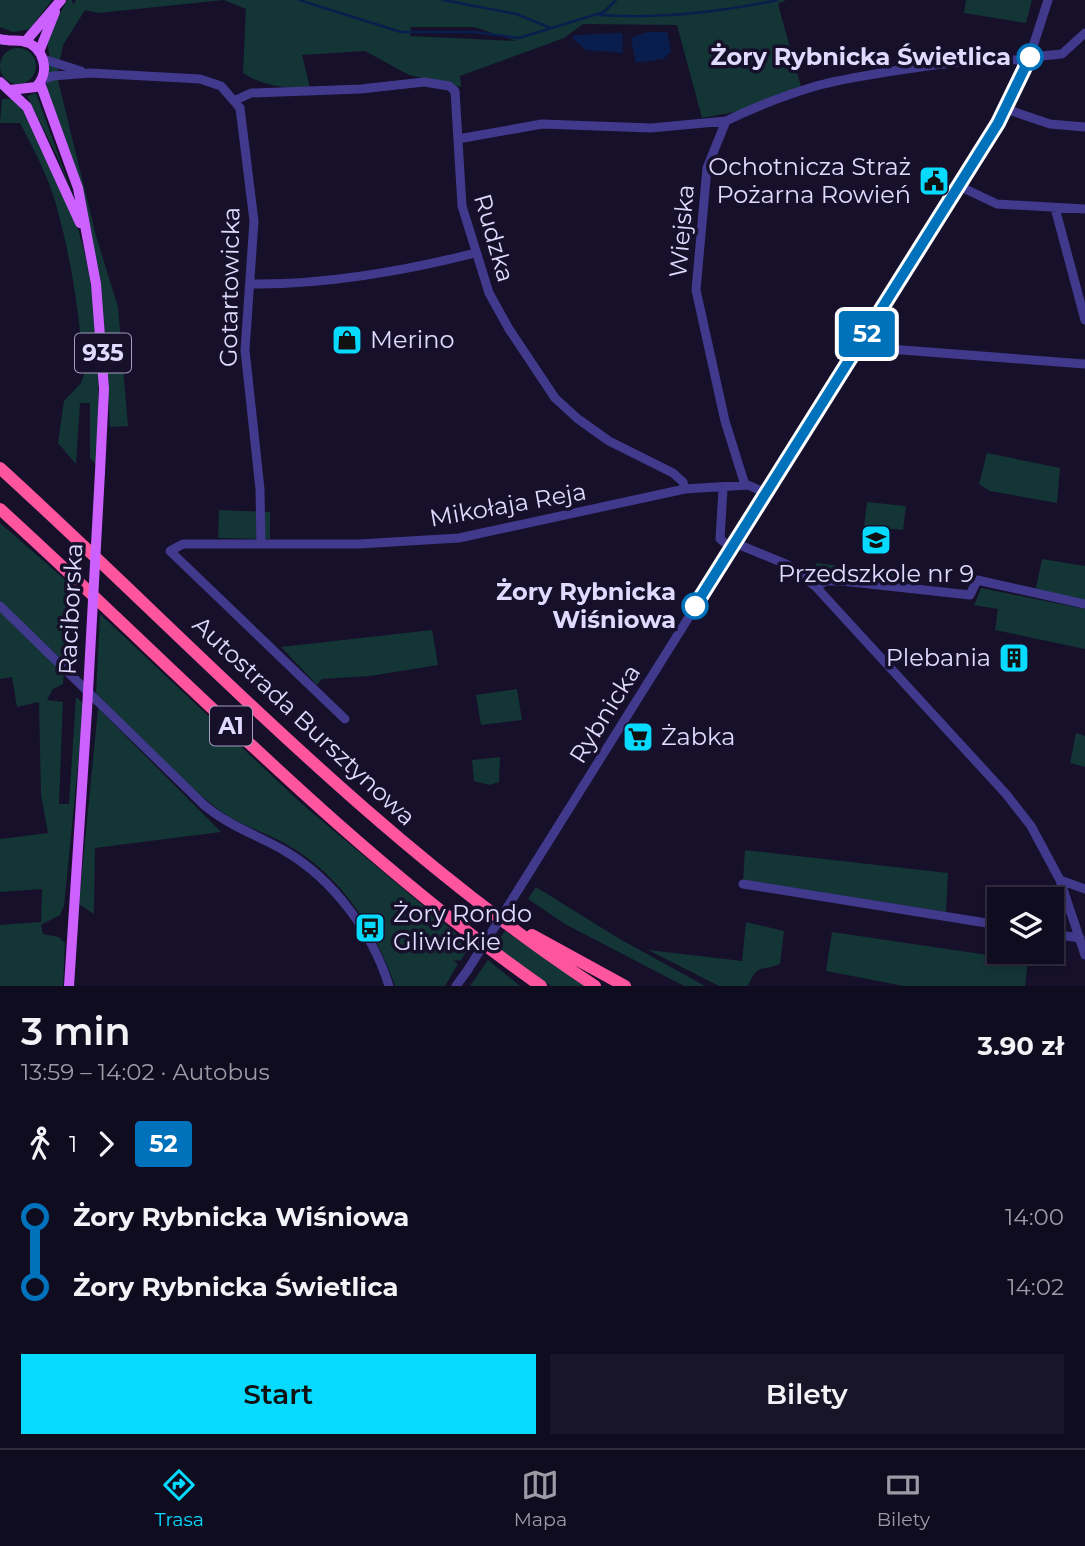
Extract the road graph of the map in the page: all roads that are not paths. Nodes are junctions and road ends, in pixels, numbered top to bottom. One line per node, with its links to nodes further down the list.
1 (1048, 0): 8 (street, Rybnicka)
2 (58, 4): 5 (main road); 7 (main road)
3 (1085, 33): 8 (street)
4 (6, 40): 5 (main road); 6 (main road)
5 (25, 42): 7 (main road)
6 (0, 49)
7 (41, 55): 9 (street); 11 (main road, 935)
8 (1029, 60): 14 (street, Rybnicka); 15 (street)
9 (90, 73): 11 (street); 13 (street)
10 (0, 82): 12 (main road, 935)
11 (41, 82): 12 (main road); 21 (main road, Raciborska / 935)
12 (10, 90): 21 (main road, Raciborska / 935)
13 (236, 100): 17 (street, Rudzka); 23 (street, Gotartowicka)
14 (1006, 109): 16 (street); 18 (street, Rybnicka)
15 (726, 121): 17 (street); 28 (street, Wiejska)
16 (1085, 127)
17 (458, 139): 22 (street, Rudzka)
18 (959, 186): 19 (street); 25 (street, Rybnicka)
19 (1055, 208): 20 (street); 24 (street)
20 (1085, 209)
21 (85, 235): 47 (main road, Raciborska / 935, bridge)
22 (475, 253): 23 (street); 29 (street, Rudzka)
23 (251, 284): 33 (street, Gotartowicka)
24 (1085, 320)
25 (861, 342): 26 (street); 31 (street, Rybnicka)
26 (1085, 364)
27 (0, 468): 42 (highway, Autostrada Bursztynowa / A1)
28 (746, 485): 30 (street, Mikołaja Reja); 31 (street)
29 (685, 489): 30 (street, Mikołaja Reja); 33 (street, Mikołaja Reja)
30 (723, 489): 34 (street)
31 (766, 493): 34 (street, Rybnicka)
32 (0, 509): 50 (highway, Autostrada Bursztynowa / A1)
33 (261, 544): 38 (street, Mikołaja Reja)
34 (734, 546): 35 (street); 49 (street, Rybnicka, bridge)
35 (816, 587): 36 (street); 39 (street)
36 (1085, 604)
37 (0, 606): 48 (street)
38 (345, 719)
39 (1060, 880): 41 (street); 45 (street)
40 (743, 884): 43 (street)
41 (1085, 889)
42 (489, 911): 51 (highway, Autostrada Bursztynowa / A1); 52 (highway)
43 (987, 923)
44 (1064, 936): 45 (street)
45 (1080, 938): 46 (street)
46 (1085, 955)
47 (69, 986)
48 (389, 986)
49 (458, 986)
50 (541, 986)
51 (595, 986)
52 (625, 986)

